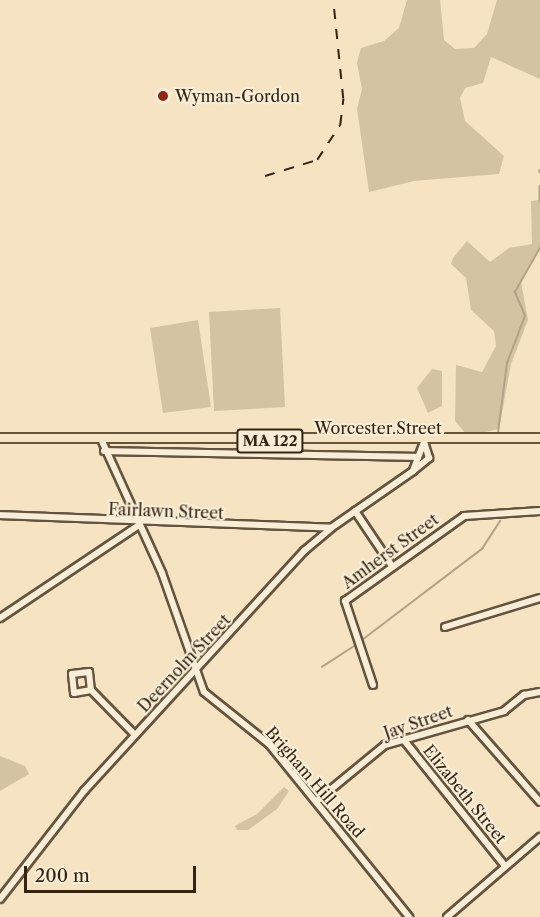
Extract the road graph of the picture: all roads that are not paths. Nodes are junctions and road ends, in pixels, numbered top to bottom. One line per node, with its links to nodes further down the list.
1 (0, 438): 3 (main road, Worcester Street / MA 122)
2 (540, 438): 4 (main road, Worcester Street / MA 122)
3 (100, 439): 4 (main road, Worcester Street / MA 122); 5 (street, Brigham Hill Road)
4 (423, 442): 6 (street); 7 (street, Deernolm Street)
5 (104, 451): 6 (street); 11 (street, Brigham Hill Road)
6 (418, 457): 7 (street)
7 (412, 471): 8 (street, Deernolm Street)
8 (355, 511): 12 (street, Deernolm Street); 13 (street)
9 (540, 511): 13 (street, Amherst Street)
10 (0, 515): 11 (street, Fairlawn Street)
11 (140, 524): 12 (street, Fairlawn Street); 15 (street); 17 (street, Brigham Hill Road)
12 (331, 528): 17 (street, Deernolm Street)
13 (392, 566): 18 (street, Amherst Street)
14 (540, 598): 16 (street)
15 (0, 618)
16 (445, 627)
17 (194, 671): 22 (street, Deernolm Street); 24 (street, Brigham Hill Road)
18 (373, 685)
19 (91, 690): 19 (street); 22 (street)
20 (539, 691): 21 (street, Jay Street)
21 (468, 720): 23 (street, Jay Street); 25 (street)
22 (135, 735): 28 (street, Deernolm Street)
23 (403, 739): 24 (street, Jay Street); 27 (street, Elizabeth Street)
24 (318, 800): 29 (street, Brigham Hill Road)
25 (540, 802)
26 (540, 837): 27 (street)
27 (505, 866): 30 (street)
28 (0, 899)
29 (409, 917)
30 (447, 917)

